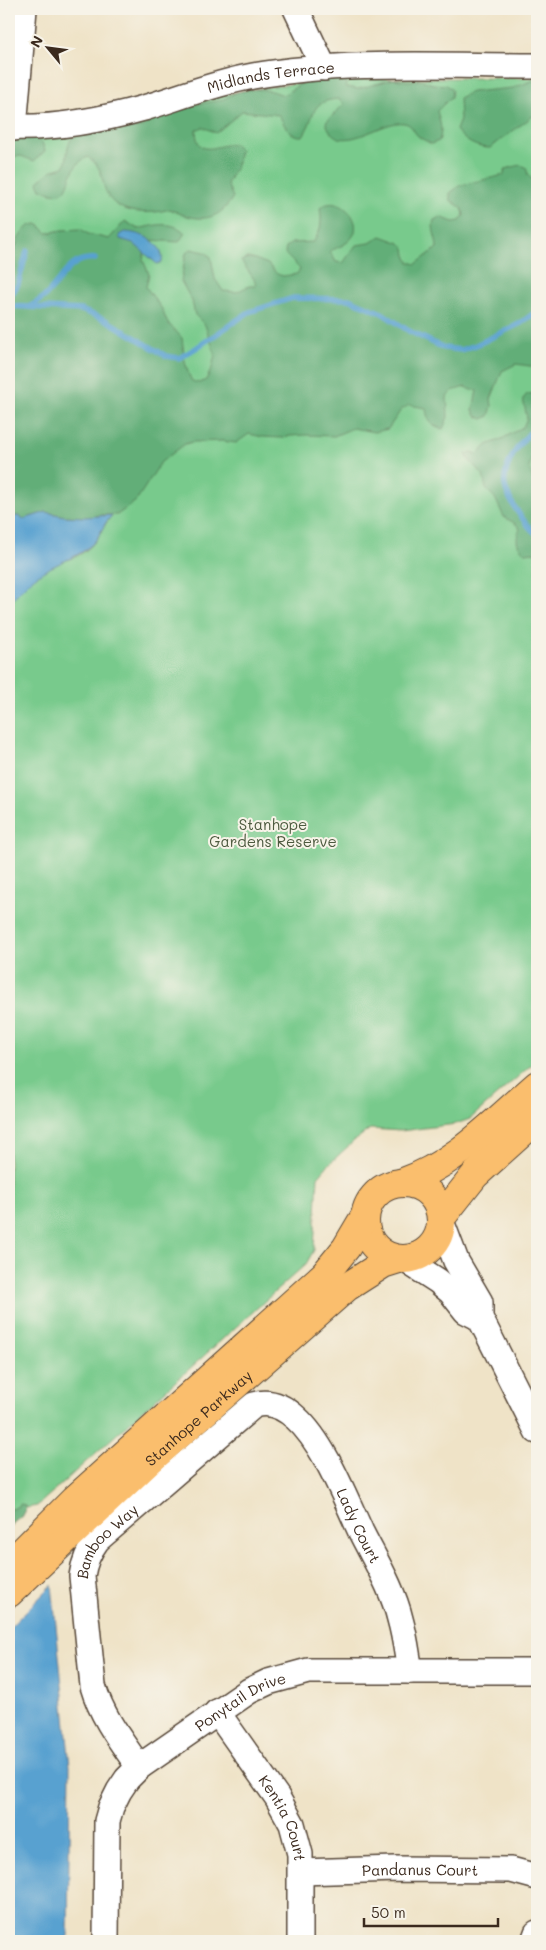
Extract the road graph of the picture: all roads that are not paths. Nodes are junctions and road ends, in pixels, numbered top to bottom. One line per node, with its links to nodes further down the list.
1 (24, 9): 5 (street)
2 (296, 9): 4 (street)
3 (537, 66): 4 (street, Midlands Terrace)
4 (324, 68): 5 (street, Midlands Terrace)
5 (12, 128)
6 (537, 1085): 8 (main road)
7 (537, 1119): 10 (main road)
8 (401, 1183): 9 (main road); 10 (main road)
9 (365, 1216): 11 (main road); 15 (main road, Stanhope Parkway)
10 (441, 1220): 11 (main road); 12 (street)
11 (401, 1259): 12 (street); 16 (main road, Stanhope Parkway)
12 (480, 1318): 14 (street)
13 (269, 1403): 17 (street, Lady Court); 20 (street, Bamboo Way)
14 (537, 1431)
15 (9, 1565)
16 (9, 1593)
17 (410, 1671): 18 (street, Ponytail Drive); 19 (street, Ponytail Drive)
18 (537, 1671)
19 (217, 1712): 20 (street, Ponytail Drive); 21 (street, Kentia Court)
20 (139, 1767): 24 (street, Ponytail Drive)
21 (301, 1872): 22 (street, Pandanus Court); 25 (street, Kentia Court)
22 (537, 1877)
23 (537, 1933): 26 (street)
24 (106, 1941)
25 (300, 1941)
26 (534, 1941)

